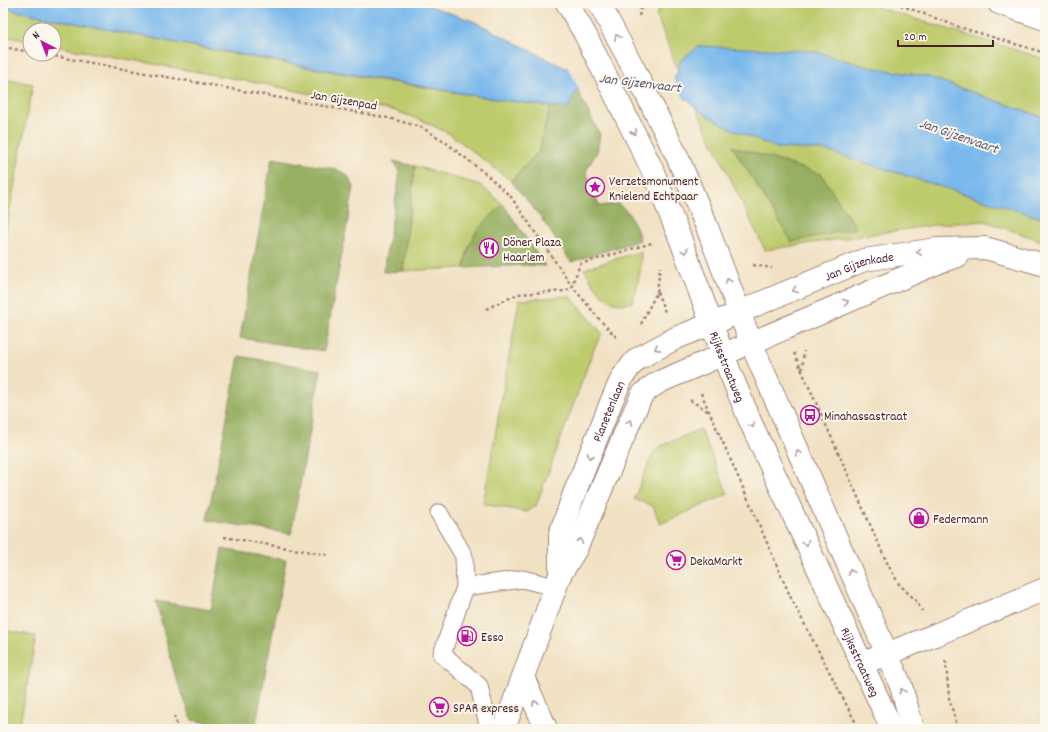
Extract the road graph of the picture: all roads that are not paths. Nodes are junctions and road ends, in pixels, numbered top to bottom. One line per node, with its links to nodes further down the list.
1 (567, 3): 8 (street, Rijksstraatweg, one-way to 8)
2 (599, 3): 7 (street, Rijksstraatweg, one-way to 2)
3 (999, 3): 4 (street)
4 (1045, 19)
5 (985, 248): 6 (street, Jan Gijzenkade); 7 (street, Jan Gijzenkade, one-way to 7); 9 (street, Jan Gijzenkade, one-way to 5)
6 (1045, 265)
7 (739, 312): 8 (street, Planetenlaan); 9 (street, Rijksstraatweg)
8 (712, 323): 10 (street, Rijksstraatweg); 12 (street, Planetenlaan, one-way to 12)
9 (751, 343): 10 (street, Planetenlaan); 15 (street, Rijksstraatweg, one-way to 9)
10 (723, 355): 12 (street, Planetenlaan, one-way to 10); 16 (street, Rijksstraatweg, one-way to 16)
11 (439, 513): 13 (lane)
12 (557, 581): 13 (lane); 17 (street, Planetenlaan)
13 (465, 587): 18 (lane)
14 (1045, 589): 15 (street)
15 (887, 654): 16 (street); 22 (street, Rijksstraatweg, one-way to 15)
16 (861, 664): 21 (street, Rijksstraatweg)
17 (523, 677): 19 (street, Planetenlaan); 20 (street, one-way to 17)
18 (489, 729)
19 (504, 729)
20 (544, 729)
21 (892, 729)
22 (912, 729)

